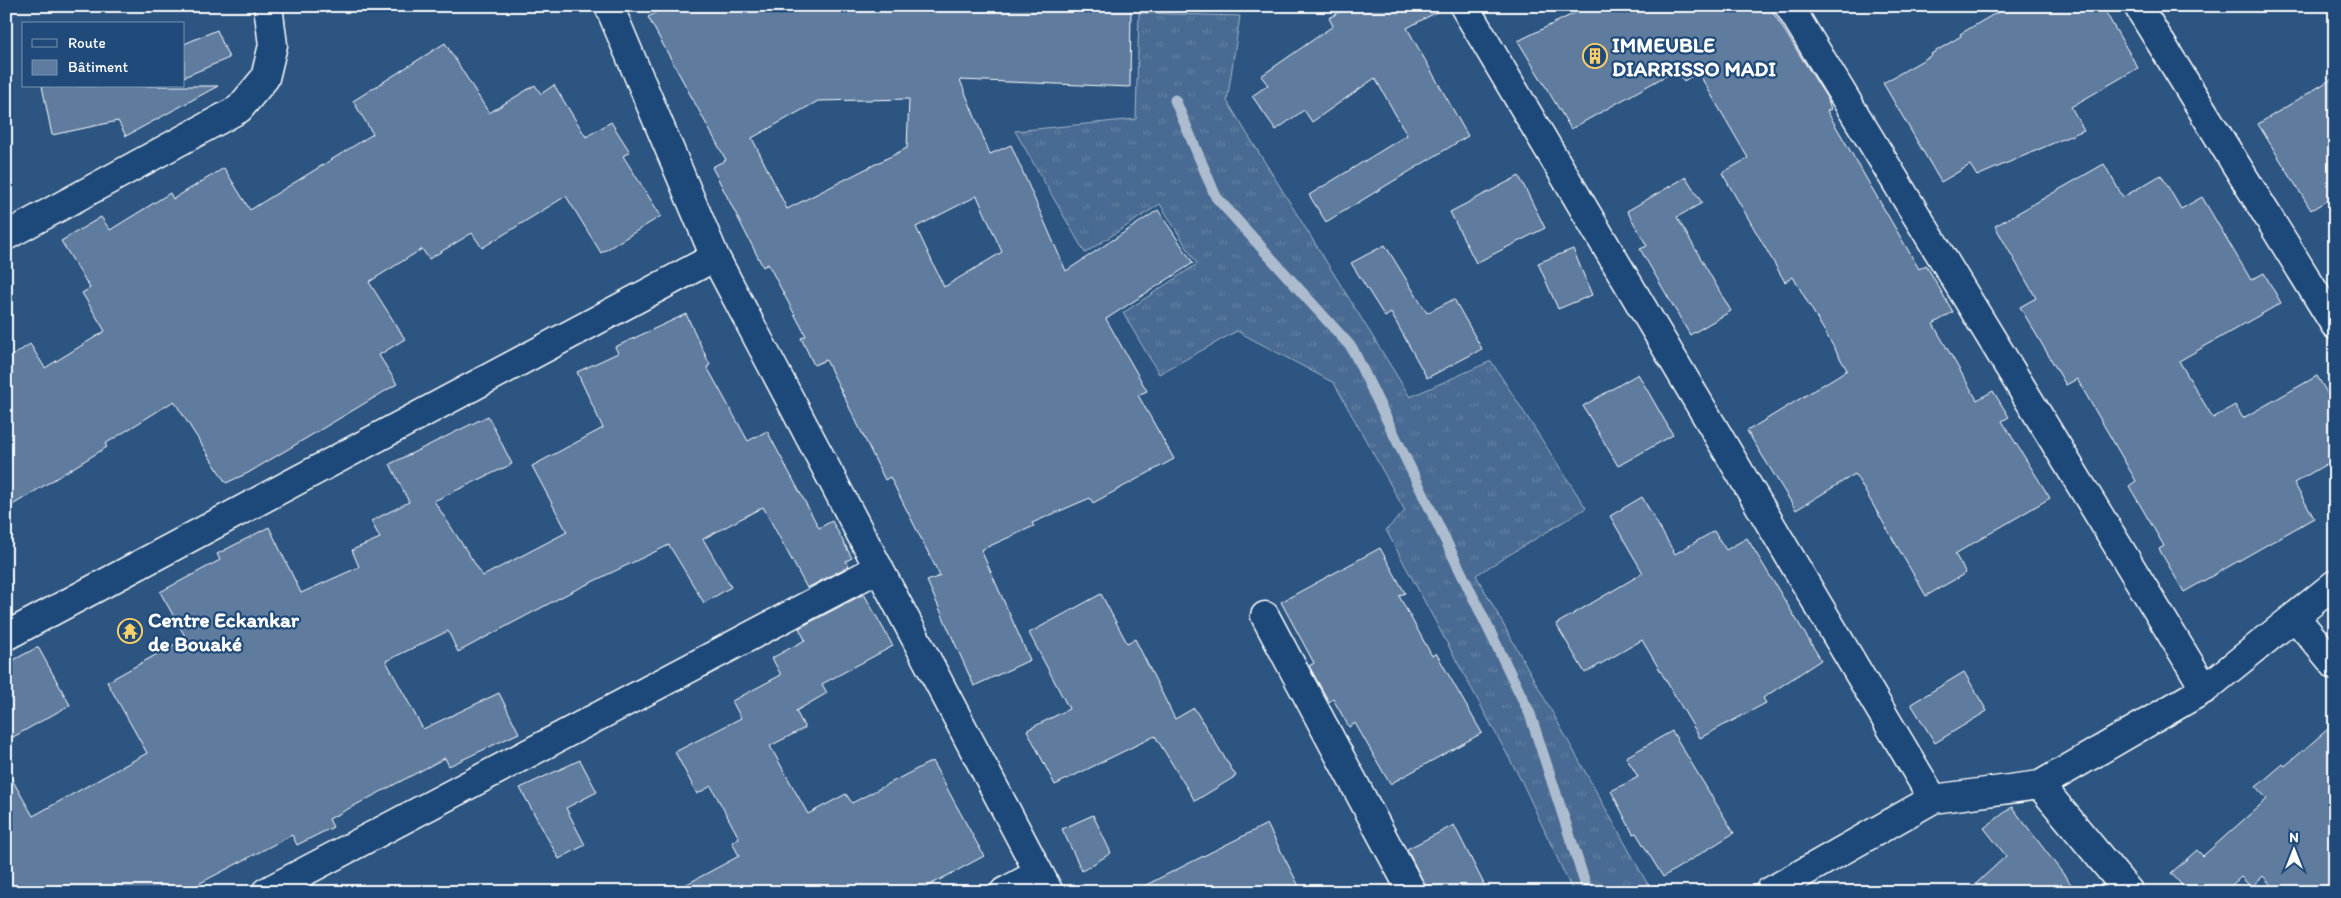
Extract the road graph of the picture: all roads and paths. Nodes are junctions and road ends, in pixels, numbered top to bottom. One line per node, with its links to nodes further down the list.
1 (268, 6): 6 (street)
2 (609, 6): 7 (street)
3 (1464, 6): 17 (street)
4 (1789, 6): 15 (street)
5 (2138, 6): 8 (street)
6 (6, 236)
7 (716, 257): 9 (street); 13 (street)
8 (2335, 326)
9 (879, 568): 18 (street); 19 (street)
10 (2335, 584): 12 (street)
11 (1265, 616): 21 (street)
12 (2295, 617): 14 (street); 15 (street)
13 (6, 636)
14 (2335, 665)
15 (2205, 690): 16 (street)
16 (2040, 785): 17 (street); 23 (street)
17 (1933, 799): 22 (street)
18 (1044, 882): 20 (street)
19 (266, 892)
20 (1004, 892)
21 (1412, 892)
22 (1769, 892)
23 (2129, 892)

